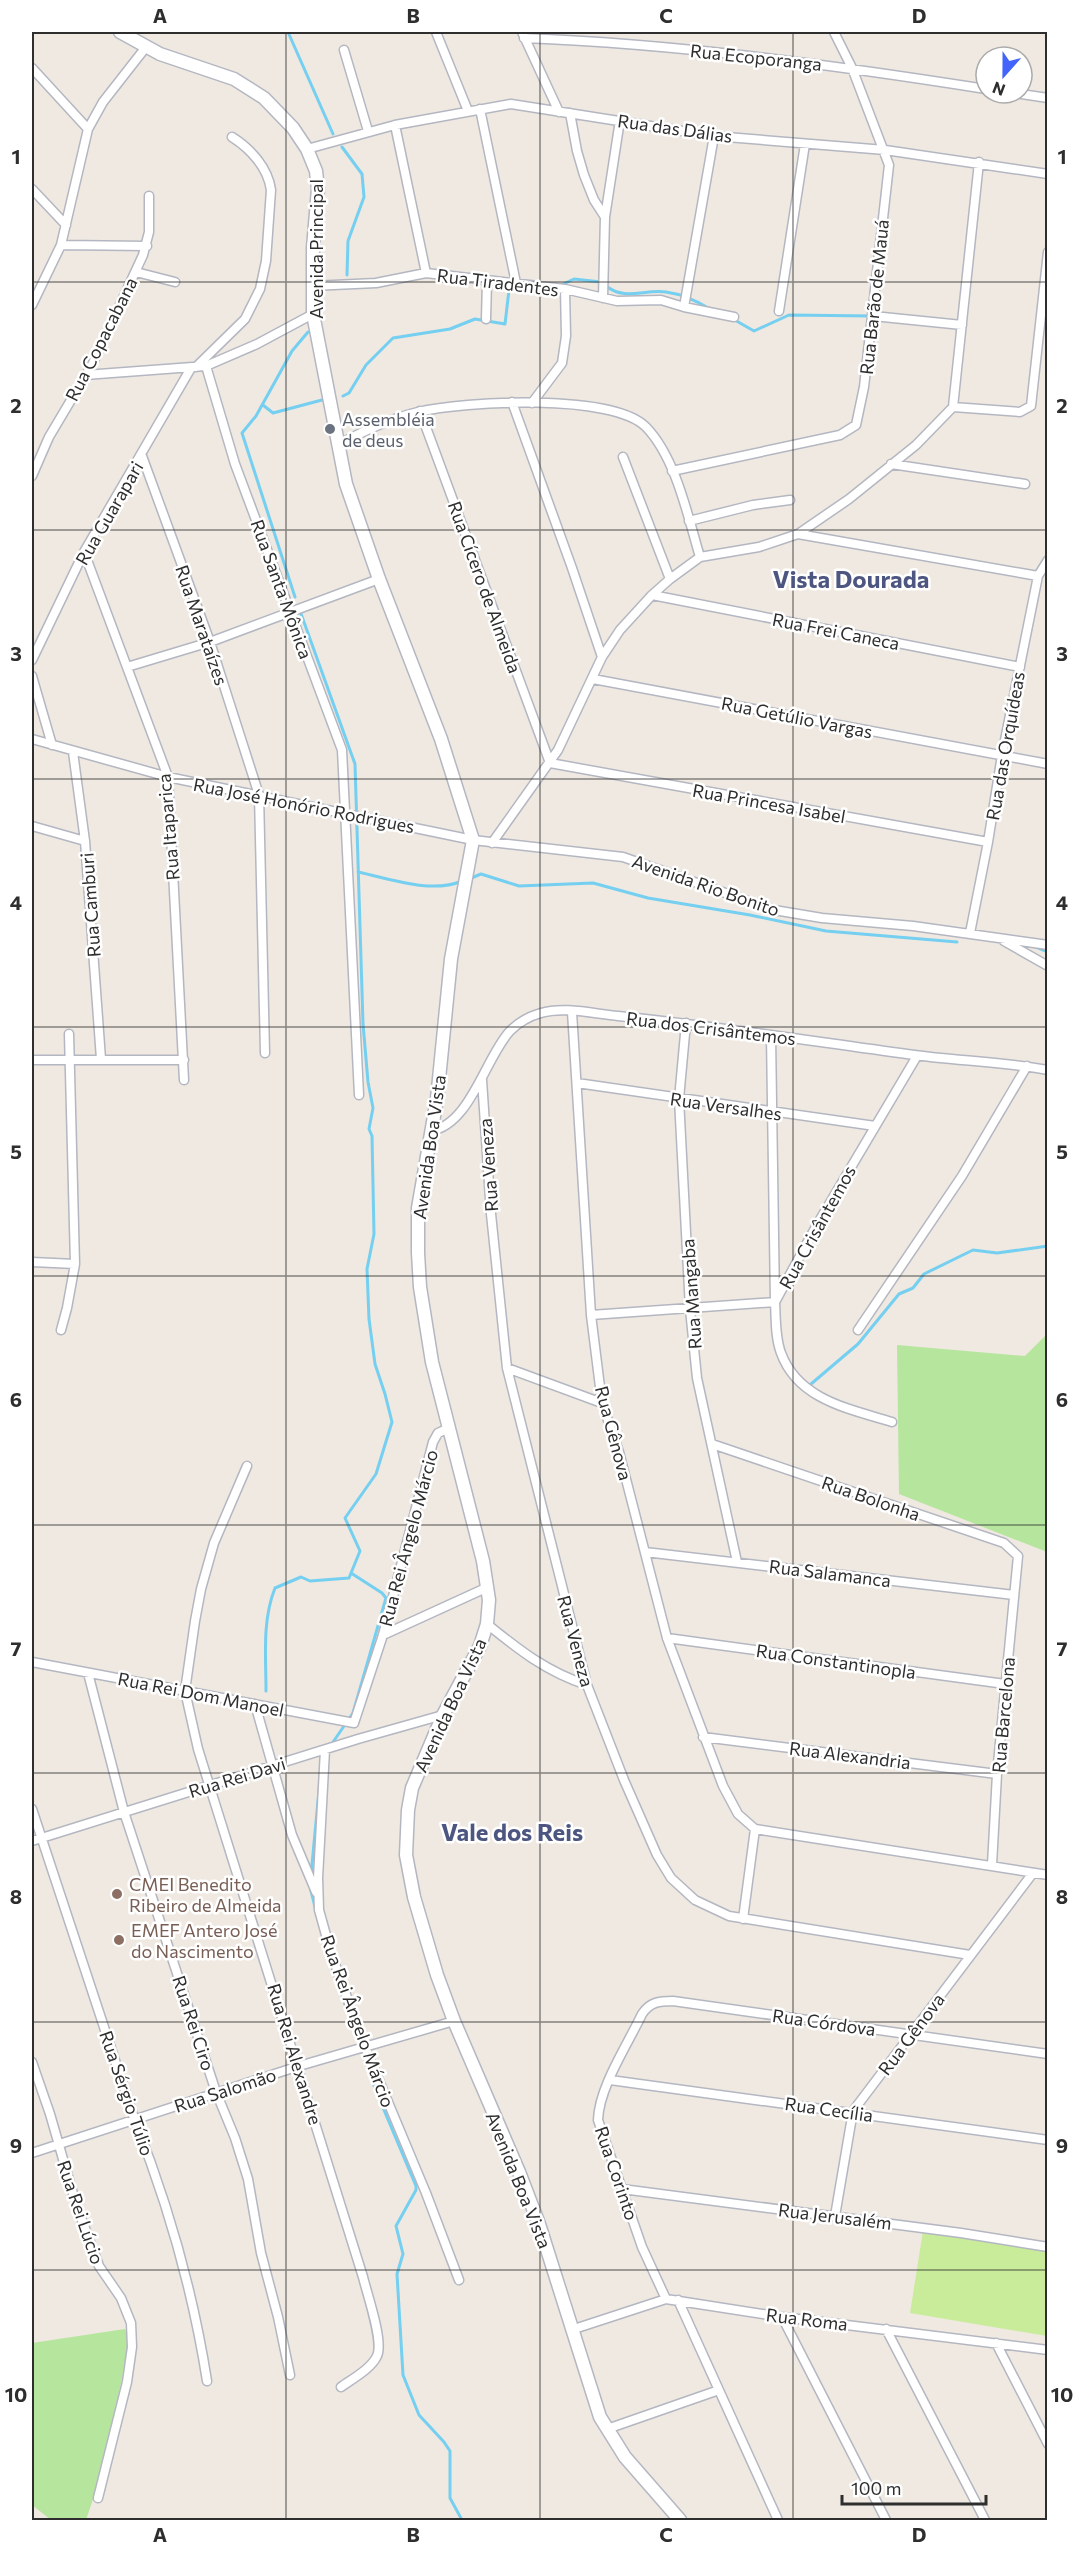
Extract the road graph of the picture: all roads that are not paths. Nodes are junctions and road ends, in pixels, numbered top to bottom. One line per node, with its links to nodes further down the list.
1 (120, 32): 5 (street, Avenida Principal)
2 (436, 32): 11 (street)
3 (834, 32): 8 (street, Rua Barão de Mauá)
4 (523, 35): 8 (street, Rua Ecoporanga); 12 (street)
5 (146, 47): 16 (street); 21 (street, Avenida Principal)
6 (344, 50): 17 (street)
7 (32, 68): 16 (street)
8 (852, 68): 9 (street, Rua Ecoporanga); 22 (street, Rua Barão de Mauá)
9 (974, 87)
10 (480, 109): 11 (street, Rua das Dálias); 12 (street, Rua das Dálias); 36 (street)
11 (468, 111): 15 (street, Rua das Dálias)
12 (559, 112): 13 (street, Rua das Dálias)
13 (570, 113): 14 (street, Rua das Dálias); 27 (street)
14 (620, 120): 18 (street, Rua das Dálias); 27 (street)
15 (395, 125): 17 (street, Rua das Dálias); 33 (street)
16 (88, 129): 28 (street)
17 (368, 131): 21 (street, Rua das Dálias)
18 (714, 136): 20 (street, Rua das Dálias); 41 (street)
19 (232, 137): 49 (street, Rua Guarapari)
20 (805, 144): 22 (street, Rua das Dálias); 42 (street)
21 (307, 149): 37 (street, Avenida Principal)
22 (885, 150): 23 (street, Rua das Dálias); 44 (street, Rua Barão de Mauá)
23 (979, 162): 24 (street, Rua das Dálias); 47 (street)
24 (1047, 174)
25 (32, 189): 28 (street)
26 (149, 196): 30 (street, Rua Copacabana)
27 (605, 217): 39 (street)
28 (66, 225): 29 (street)
29 (61, 245): 30 (street); 40 (street)
30 (147, 246): 32 (street, Rua Copacabana)
31 (1047, 252): 53 (street)
32 (136, 272): 35 (street); 50 (street, Rua Copacabana)
33 (426, 273): 34 (street, Rua Tiradentes); 37 (street, Rua Tiradentes)
34 (487, 281): 36 (street, Rua Tiradentes); 46 (street)
35 (175, 282)
36 (516, 283): 38 (street, Rua Tiradentes)
37 (312, 286): 43 (street, Avenida Principal)
38 (565, 289): 39 (street, Rua Tiradentes); 52 (street)
39 (603, 298): 41 (street, Rua Tiradentes)
40 (32, 304)
41 (684, 307): 45 (street, Rua Tiradentes)
42 (779, 311)
43 (314, 314): 48 (street); 55 (street, Avenida Principal)
44 (873, 316): 47 (street); 59 (street, Rua Barão de Mauá)
45 (734, 317)
46 (486, 319)
47 (962, 325): 53 (street)
48 (206, 366): 49 (street); 72 (street, Rua Santa Mônica)
49 (194, 368): 50 (street); 56 (street, Rua Guarapari)
50 (85, 375): 60 (street, Rua Copacabana)
51 (512, 402): 52 (street); 54 (street); 74 (street)
52 (532, 403): 59 (street)
53 (953, 407): 58 (street)
54 (420, 411): 55 (street); 84 (street, Rua Cícero de Almeida)
55 (338, 445): 69 (street, Avenida Principal)
56 (142, 456): 65 (street, Rua Guarapari); 73 (street, Rua Marataízes)
57 (623, 457): 70 (street)
58 (891, 464): 61 (street); 64 (street)
59 (672, 471): 63 (street)
60 (32, 476)
61 (1025, 484)
62 (790, 500): 63 (street)
63 (689, 522): 66 (street)
64 (798, 534): 66 (street); 68 (street)
65 (84, 552): 75 (street, Rua Guarapari); 76 (street, Rua Itaparica)
66 (700, 557): 70 (street)
67 (1047, 560): 68 (street, Rua das Orquídeas)
68 (1038, 576): 77 (street, Rua das Orquídeas)
69 (379, 579): 72 (street); 90 (street, Avenida Principal)
70 (670, 579): 71 (street)
71 (652, 595): 74 (street); 77 (street, Rua Frei Caneca)
72 (290, 610): 73 (street); 88 (street, Rua Santa Mônica)
73 (210, 642): 76 (street); 87 (street, Rua Marataízes)
74 (602, 657): 79 (street)
75 (32, 660)
76 (127, 667): 86 (street, Rua Itaparica)
77 (1020, 667): 83 (street, Rua das Orquídeas)
78 (32, 676): 81 (street)
79 (593, 679): 83 (street, Rua Getúlio Vargas); 84 (street)
80 (32, 740): 81 (street, Rua José Honório Rodrigues)
81 (52, 745): 82 (street, Rua José Honório Rodrigues)
82 (73, 752): 86 (street, Rua José Honório Rodrigues); 91 (street, Rua Camburi)
83 (1002, 755): 85 (street, Rua Getúlio Vargas); 92 (street, Rua das Orquídeas)
84 (550, 763): 92 (street, Rua Princesa Isabel); 93 (street)
85 (1047, 764)
86 (168, 777): 87 (street, Rua José Honório Rodrigues); 107 (street, Rua Itaparica)
87 (259, 795): 88 (street, Rua José Honório Rodrigues); 102 (street, Rua Marataízes)
88 (346, 813): 90 (street, Rua José Honório Rodrigues); 113 (street, Rua Santa Mônica)
89 (32, 825): 91 (street)
90 (473, 840): 93 (street, Avenida Rio Bonito); 117 (street, Avenida Boa Vista)
91 (85, 841): 104 (street, Rua Camburi)
92 (988, 842): 94 (street, Rua das Orquídeas)
93 (492, 843): 94 (street, Avenida Rio Bonito)
94 (973, 934): 95 (street, Avenida Rio Bonito)
95 (999, 937): 96 (street); 97 (street)
96 (1047, 945)
97 (1047, 966)
98 (572, 1012): 99 (street, Rua dos Crisântemos); 111 (street, Rua dos Crisântemos); 112 (street, Rua Gênova)
99 (686, 1023): 101 (street, Rua dos Crisântemos); 114 (street, Rua Mangaba)
100 (69, 1034): 106 (street)
101 (771, 1036): 103 (street, Rua dos Crisântemos); 115 (street)
102 (265, 1053)
103 (917, 1056): 108 (street, Rua dos Crisântemos); 116 (street, Rua Crisântemos)
104 (101, 1059): 106 (street); 107 (street)
105 (32, 1060): 106 (street)
106 (70, 1060): 119 (street)
107 (184, 1060): 110 (street, Rua Itaparica)
108 (1027, 1066): 109 (street, Rua dos Crisântemos); 124 (street)
109 (1047, 1070)
110 (184, 1080)
111 (482, 1080): 117 (street, Rua dos Crisântemos); 125 (street, Rua Veneza)
112 (577, 1083): 114 (street, Rua Versalhes); 122 (street, Rua Gênova)
113 (359, 1095)
114 (679, 1099): 115 (street, Rua Versalhes); 121 (street, Rua Mangaba)
115 (773, 1113): 116 (street, Rua Versalhes); 120 (street)
116 (875, 1126): 120 (street, Rua Crisântemos)
117 (430, 1131): 128 (street, Avenida Boa Vista)
118 (32, 1262): 119 (street)
119 (75, 1264): 123 (street)
120 (775, 1302): 121 (street, Rua Crisântemos); 127 (street)
121 (690, 1310): 122 (street, Rua Crisântemos); 129 (street, Rua Mangaba)
122 (591, 1315): 126 (street, Rua Gênova)
123 (61, 1330)
124 (858, 1330)
125 (507, 1368): 126 (street); 142 (street, Rua Veneza)
126 (602, 1403): 131 (street, Rua Gênova)
127 (892, 1422)
128 (447, 1430): 134 (street, Avenida Boa Vista); 137 (street, Rua Rei Ângelo Márcio)
129 (712, 1444): 132 (street, Rua Mangaba); 133 (street, Rua Bolonha)
130 (247, 1466): 143 (street, Rua Rei Alexandre)
131 (645, 1552): 132 (street, Rua Salamanca); 138 (street, Rua Gênova)
132 (737, 1562): 135 (street, Rua Salamanca)
133 (1018, 1566): 135 (street, Rua Barcelona)
134 (488, 1587): 136 (street, Avenida Boa Vista); 137 (street)
135 (1014, 1595): 141 (street, Rua Barcelona)
136 (487, 1624): 142 (street); 145 (street, Avenida Boa Vista)
137 (383, 1635): 146 (street, Rua Rei Ângelo Márcio)
138 (667, 1638): 141 (street, Rua Constantinopla); 147 (street, Rua Gênova)
139 (32, 1662): 140 (street, Rua Rei Dom Manoel)
140 (88, 1673): 143 (street, Rua Rei Dom Manoel); 154 (street, Rua Rei Ciro)
141 (1005, 1684): 151 (street, Rua Barcelona)
142 (587, 1686): 162 (street, Rua Veneza)
143 (185, 1691): 144 (street, Rua Rei Dom Manoel); 152 (street, Rua Rei Alexandre)
144 (255, 1704): 146 (street, Rua Rei Dom Manoel); 150 (street)
145 (443, 1715): 148 (street, Rua Rei Davi); 165 (street, Avenida Boa Vista)
146 (354, 1723): 148 (street)
147 (703, 1737): 151 (street, Rua Alexandria); 155 (street, Rua Gênova)
148 (358, 1739): 149 (street, Rua Rei Davi)
149 (325, 1750): 150 (street, Rua Rei Davi); 161 (street, Rua Rei Ângelo Márcio)
150 (274, 1766): 152 (street, Rua Rei Davi); 161 (street)
151 (998, 1774): 158 (street, Rua Barcelona)
152 (211, 1785): 154 (street, Rua Rei Davi); 170 (street, Rua Rei Alexandre)
153 (32, 1809): 156 (street, Rua Sérgio Túlio)
154 (124, 1812): 156 (street, Rua Rei Davi); 172 (street, Rua Rei Ciro)
155 (754, 1828): 158 (street); 162 (street)
156 (43, 1838): 157 (street, Rua Rei Davi); 174 (street, Rua Sérgio Túlio)
157 (32, 1841)
158 (992, 1865): 159 (street)
159 (1033, 1873): 160 (street); 163 (street, Rua Gênova)
160 (1047, 1875)
161 (317, 1894): 167 (street, Rua Rei Ângelo Márcio)
162 (743, 1919): 163 (street, Rua Veneza)
163 (970, 1955): 166 (street, Rua Gênova)
164 (673, 2001): 166 (street, Rua Córdova); 171 (street, Rua Corinto)
165 (454, 2021): 167 (street, Rua Salomão); 186 (street, Avenida Boa Vista)
166 (911, 2034): 168 (street, Rua Córdova); 173 (street, Rua Gênova)
167 (365, 2047): 170 (street, Rua Salomão); 181 (street, Rua Rei Ângelo Márcio)
168 (1047, 2054)
169 (32, 2062): 176 (street, Rua Rei Lúcio)
170 (298, 2066): 172 (street, Rua Salomão); 191 (street, Rua Rei Alexandre)
171 (610, 2080): 173 (street, Rua Cecília); 178 (street, Rua Corinto)
172 (216, 2092): 174 (street, Rua Salomão); 189 (street, Rua Rei Ciro)
173 (853, 2111): 175 (street, Rua Cecília); 179 (street, Rua Gênova)
174 (135, 2121): 176 (street, Rua Salomão); 190 (street, Rua Sérgio Túlio)
175 (1047, 2140)
176 (58, 2144): 177 (street, Rua Salomão); 195 (street, Rua Rei Lúcio)
177 (32, 2153)
178 (622, 2189): 179 (street, Rua Jerusalém); 182 (street, Rua Corinto)
179 (835, 2216): 180 (street, Rua Jerusalém)
180 (1047, 2247)
181 (459, 2280)
182 (666, 2299): 183 (street, Rua Roma); 186 (street, Rua Roma)
183 (678, 2300): 184 (street, Rua Roma); 192 (street)
184 (782, 2317): 185 (street, Rua Roma); 198 (street)
185 (886, 2329): 187 (street, Rua Roma); 199 (street)
186 (572, 2330): 193 (street, Avenida Boa Vista)
187 (996, 2343): 188 (street, Rua Roma); 194 (street)
188 (1047, 2350)
189 (290, 2374)
190 (207, 2381)
191 (341, 2387)
192 (719, 2390): 193 (street); 197 (street)
193 (607, 2428): 196 (street, Avenida Boa Vista)
194 (1047, 2444)
195 (98, 2498)
196 (680, 2520)
197 (778, 2520)
198 (886, 2520)
199 (985, 2520)

